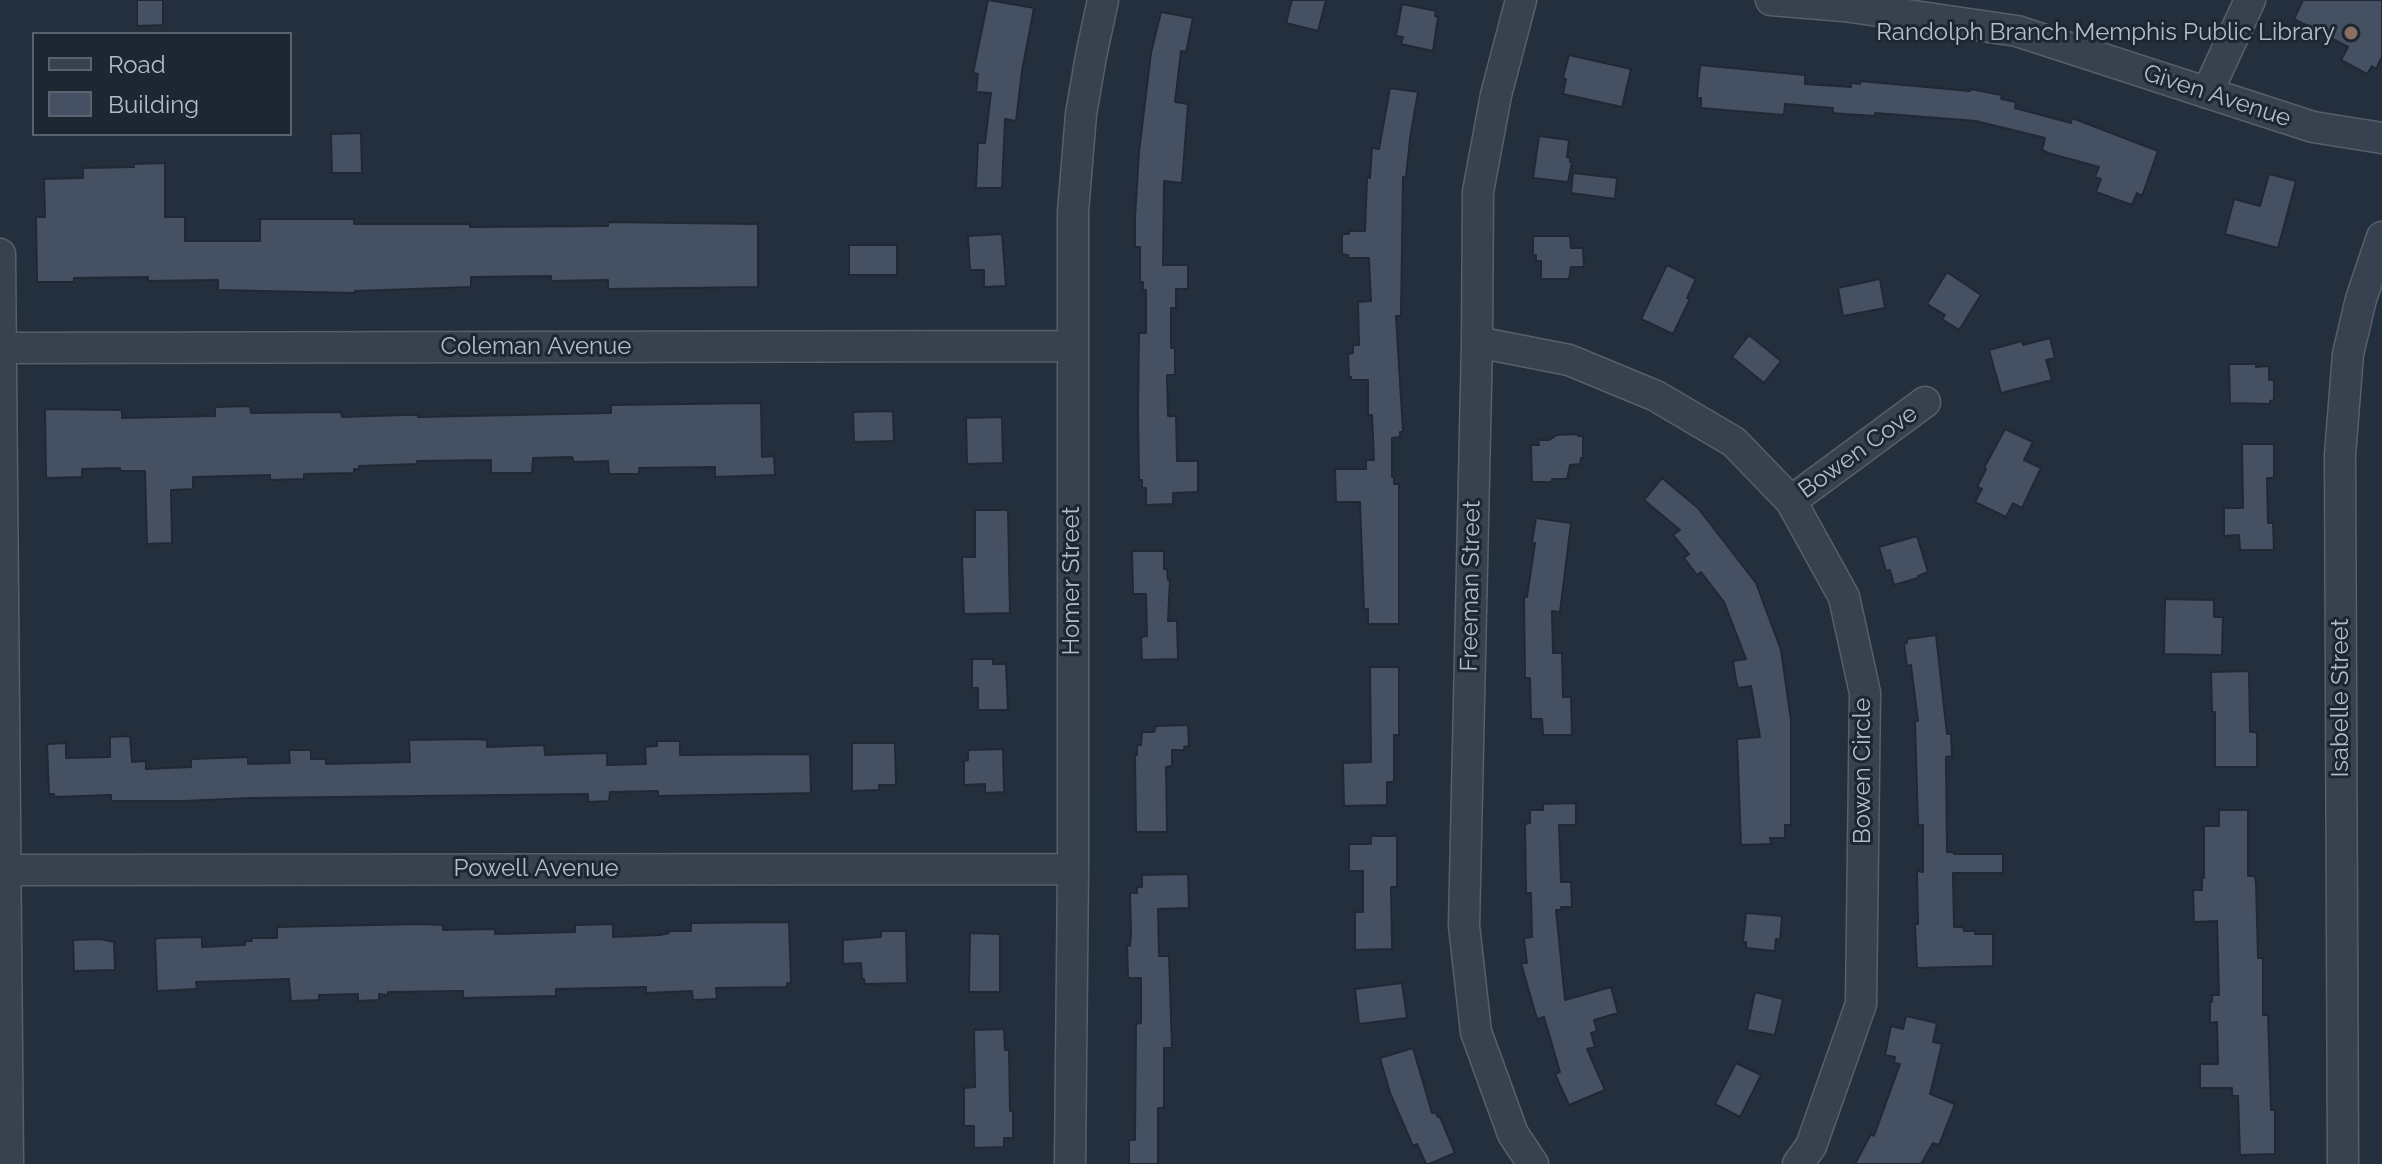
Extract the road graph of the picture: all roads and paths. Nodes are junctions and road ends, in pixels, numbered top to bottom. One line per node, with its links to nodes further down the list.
1 (1103, 0): 10 (street, Homer Street)
2 (1521, 0): 9 (street, Freeman Street)
3 (1771, 0): 5 (street, Given Avenue)
4 (2250, 0): 5 (street)
5 (2207, 93): 6 (street, Given Avenue)
6 (2382, 138)
7 (2382, 237): 20 (street, Isabelle Street)
8 (0, 254): 11 (street)
9 (1477, 342): 13 (street, Bowen Circle); 18 (street, Freeman Street)
10 (1072, 346): 11 (street, Coleman Avenue); 14 (street, Homer Street)
11 (0, 348): 15 (street)
12 (1925, 402): 13 (street, Bowen Cove)
13 (1791, 501): 19 (street, Bowen Circle)
14 (1073, 869): 15 (street, Powell Avenue); 17 (street, Homer Street)
15 (3, 870): 16 (street)
16 (8, 1164)
17 (1070, 1164)
18 (1533, 1164)
19 (1798, 1164)
20 (2343, 1164)

